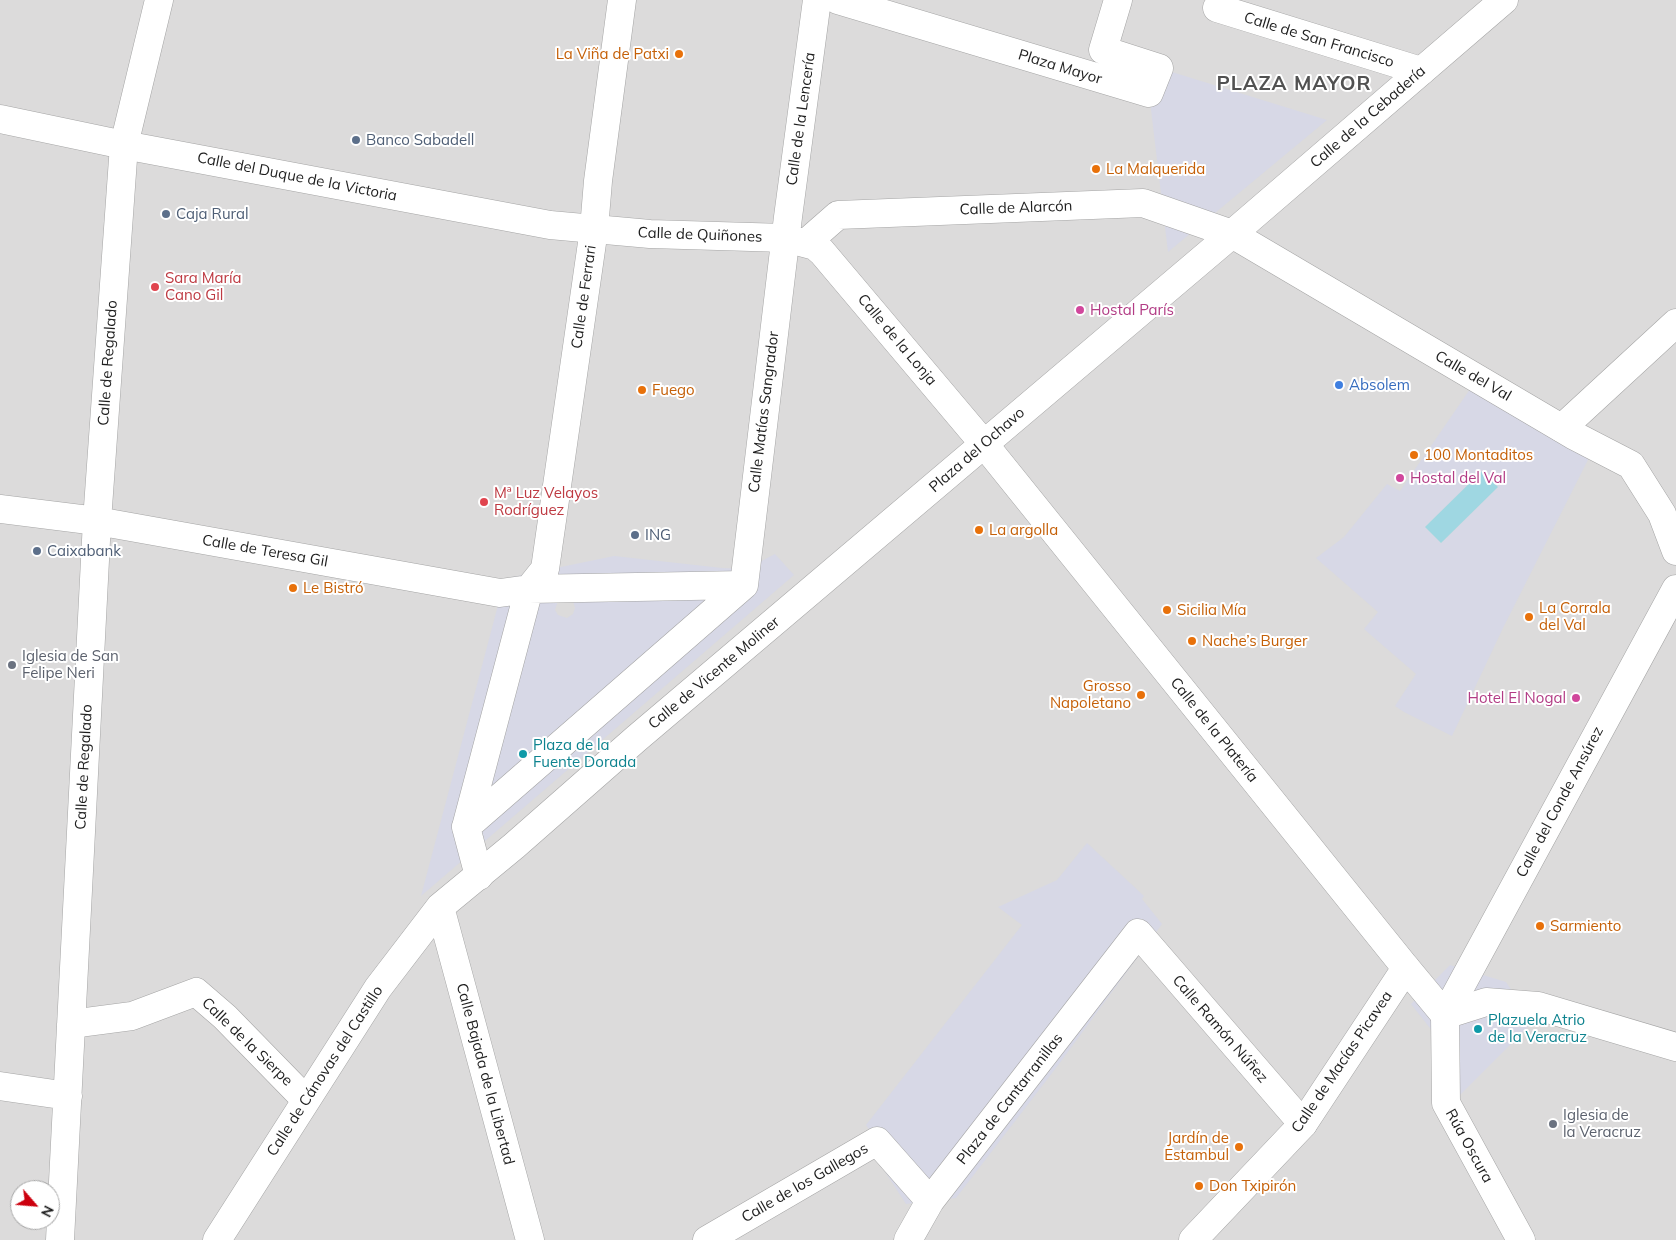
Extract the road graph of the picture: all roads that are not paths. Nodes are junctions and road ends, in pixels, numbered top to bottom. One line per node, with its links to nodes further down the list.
1 (159, 0): 10 (street, Calle de Regalado)
2 (622, 0): 11 (street, Calle de Ferrari)
3 (817, 0): 13 (street, Calle de la Lencería)
4 (838, 0): 5 (street, Plaza Mayor)
5 (1118, 0)
6 (1504, 0): 8 (street, Calle de la Cebadería)
7 (1217, 8): 8 (street, Calle de San Francisco)
8 (1421, 71): 12 (street, Calle de la Cebadería)
9 (0, 119): 10 (street, Calle del Duque de la Victoria)
10 (124, 145): 11 (street, Calle del Duque de la Victoria); 20 (street, Calle de Regalado)
11 (594, 230): 13 (street, Calle de Quiñones); 23 (street, Calle de Ferrari)
12 (1232, 234): 13 (street, Calle de Alarcón); 15 (street, Calle de la Cebadería); 16 (street, Calle del Val)
13 (796, 240): 17 (street, Calle de la Lonja); 22 (street, Calle Matías Sangrador)
14 (1676, 323): 16 (street)
15 (1032, 402): 17 (street, Plaza del Ochavo)
16 (1562, 428): 21 (street, Calle del Val)
17 (984, 444): 18 (street, Plaza del Ochavo); 29 (street, Calle de la Platería)
18 (921, 498): 26 (street, Calle de Vicente Moliner)
19 (0, 509): 20 (street, Calle de Teresa Gil)
20 (97, 521): 23 (street, Calle de Teresa Gil); 31 (street, Calle de Regalado)
21 (1676, 551)
22 (744, 585): 23 (street); 25 (street)
23 (529, 589): 25 (street)
24 (1676, 589): 30 (street, Calle del Conde Ansúrez)
25 (466, 827): 26 (street)
26 (479, 876): 27 (street, Calle de Vicente Moliner)
27 (440, 907): 35 (street, Calle de Cánovas del Castillo); 40 (street, Calle Bajada de la Libertad)
28 (1138, 933): 36 (street, Calle Ramón Núñez); 37 (street, Plaza de Cantarranillas)
29 (1406, 968): 30 (street, Calle de la Platería); 36 (street, Calle de Macías Picavea)
30 (1445, 1015): 32 (street); 44 (street, Rúa Oscura)
31 (71, 1024): 34 (street, Calle de Regalado); 35 (street, Calle de la Sierpe)
32 (1676, 1047)
33 (0, 1086): 34 (street)
34 (68, 1096): 38 (street, Calle de Regalado)
35 (305, 1099): 39 (street, Calle de Cánovas del Castillo)
36 (1303, 1124): 43 (street, Calle de Macías Picavea)
37 (930, 1202): 41 (street, Calle de los Gallegos); 42 (street, Plaza de Cantarranillas)
38 (60, 1240)
39 (217, 1240)
40 (530, 1240)
41 (707, 1240)
42 (908, 1240)
43 (1193, 1240)
44 (1521, 1240)

